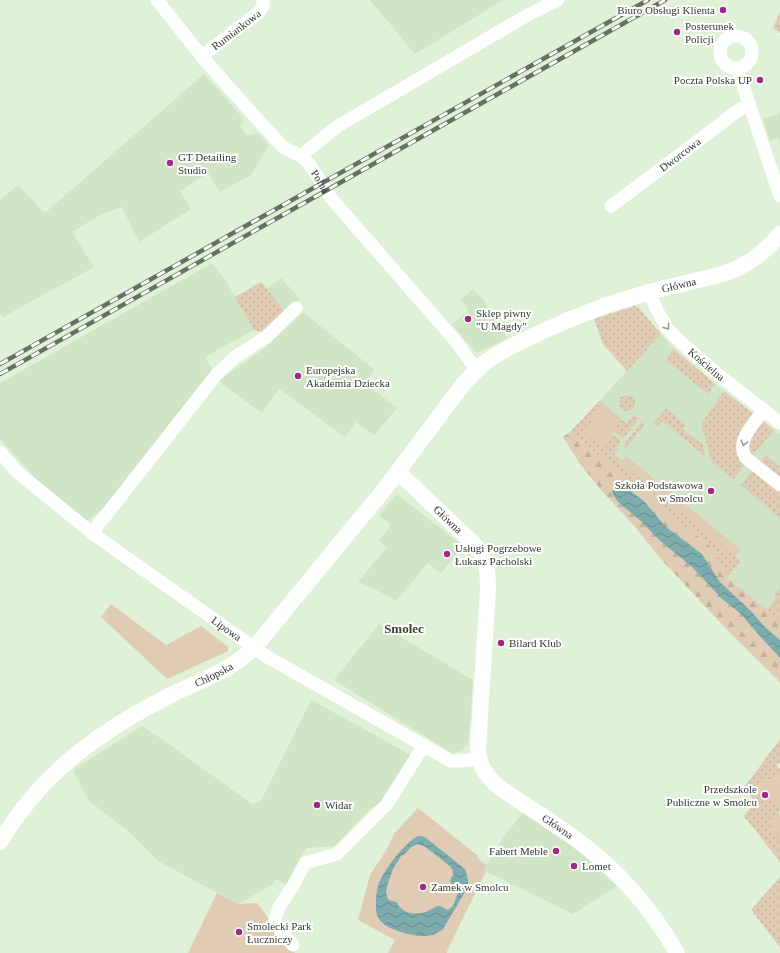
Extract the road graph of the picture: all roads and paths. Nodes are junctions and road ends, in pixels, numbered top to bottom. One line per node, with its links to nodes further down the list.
1 (157, 0): 4 (street, Polna)
2 (263, 0): 4 (street, Rumiankowa)
3 (558, 0): 7 (street)
4 (202, 56): 7 (street, Polna)
5 (738, 68): 6 (street)
6 (750, 105): 8 (street); 9 (street, Dworcowa)
7 (301, 156): 13 (street, Polna)
8 (780, 196)
9 (611, 206)
10 (780, 234): 11 (street, Główna)
11 (649, 292): 13 (street, Główna); 14 (street, Kościelna, one-way to 14)
12 (296, 308): 19 (street)
13 (478, 369): 17 (street, Główna)
14 (764, 410): 15 (street, Kościelna); 18 (street, one-way to 18)
15 (780, 423)
16 (0, 452): 19 (street, Lipowa)
17 (398, 472): 20 (street, Chłopska); 22 (street, Główna)
18 (780, 485)
19 (92, 534): 20 (street, Lipowa)
20 (254, 648): 21 (street, Lipowa); 23 (street, Chłopska)
21 (424, 745): 22 (street, Lipowa); 24 (street)
22 (479, 759): 25 (street, Główna)
23 (0, 842)
24 (293, 945)
25 (677, 953)

